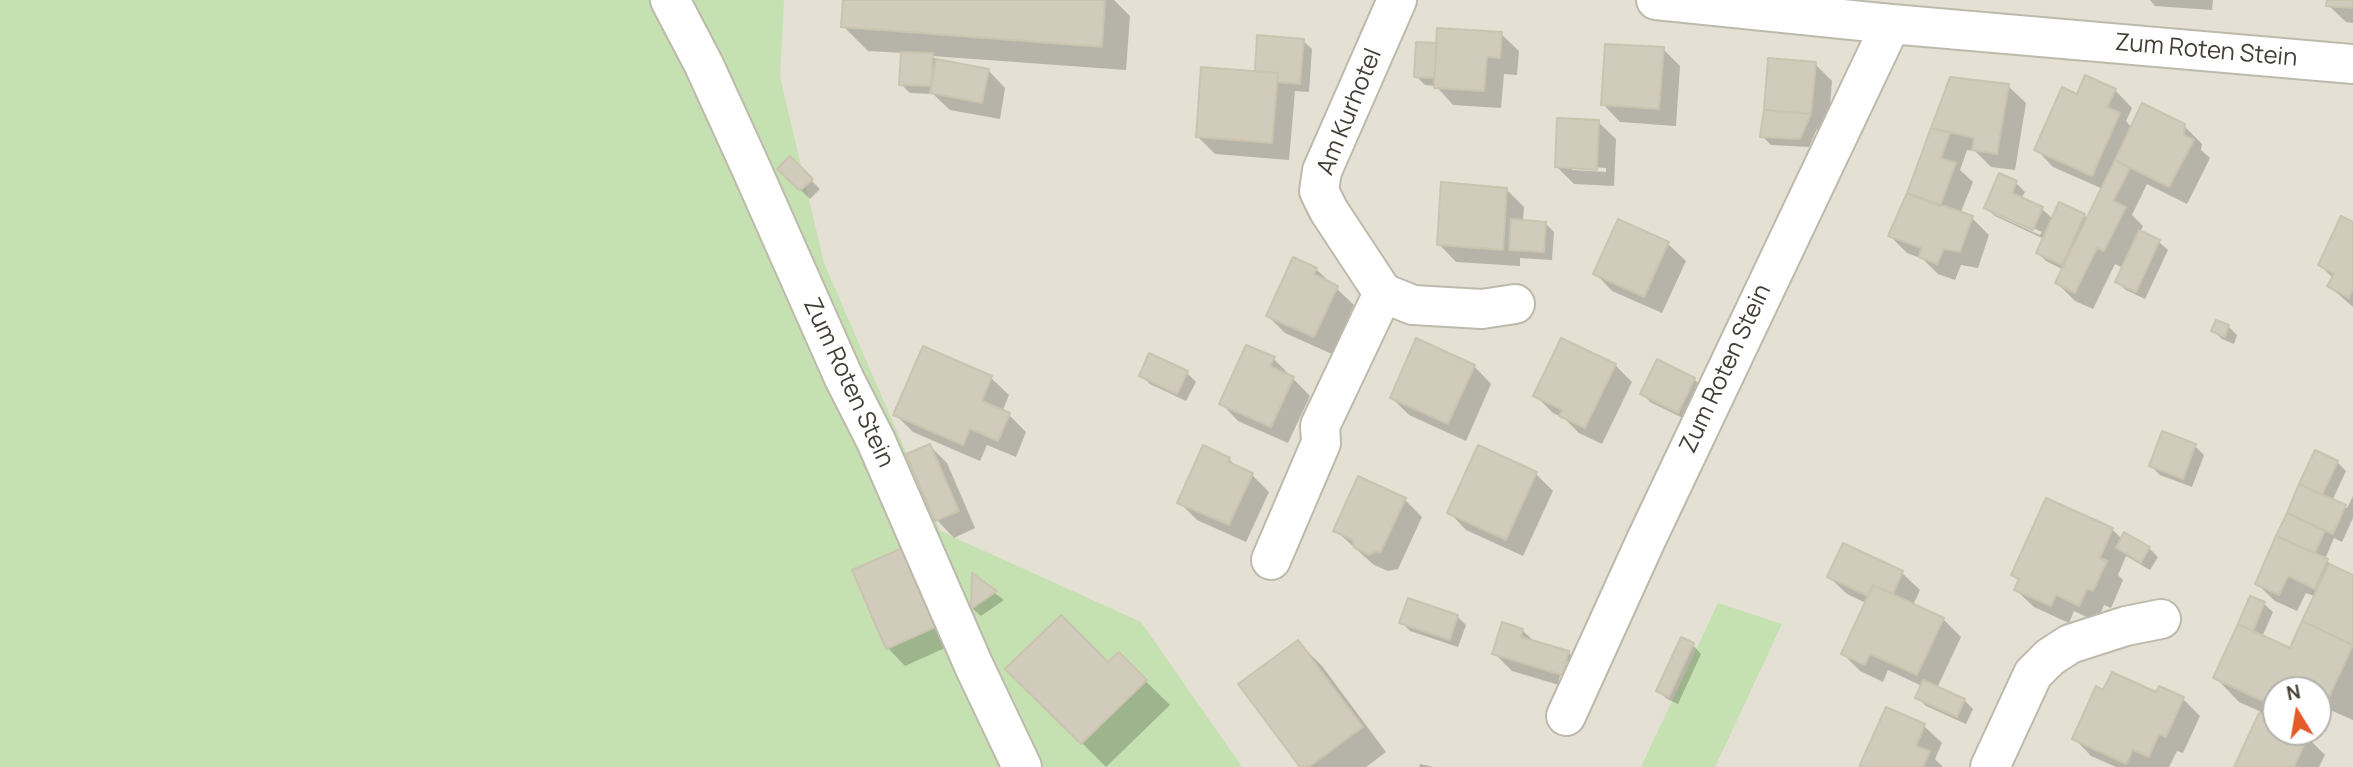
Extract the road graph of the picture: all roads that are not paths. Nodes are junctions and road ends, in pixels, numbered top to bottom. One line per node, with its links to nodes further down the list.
1 (670, 0): 11 (street, Zum Roten Stein)
2 (1397, 0): 6 (street, Am Kurhotel)
3 (1656, 0): 4 (street, Zum Roten Stein)
4 (1891, 24): 5 (street, Zum Roten Stein); 10 (street, Zum Roten Stein)
5 (2353, 64)
6 (1382, 293): 7 (street); 8 (street)
7 (1516, 304)
8 (1271, 560)
9 (2161, 619): 12 (street)
10 (1566, 716)
11 (1022, 767)
12 (1990, 767)

